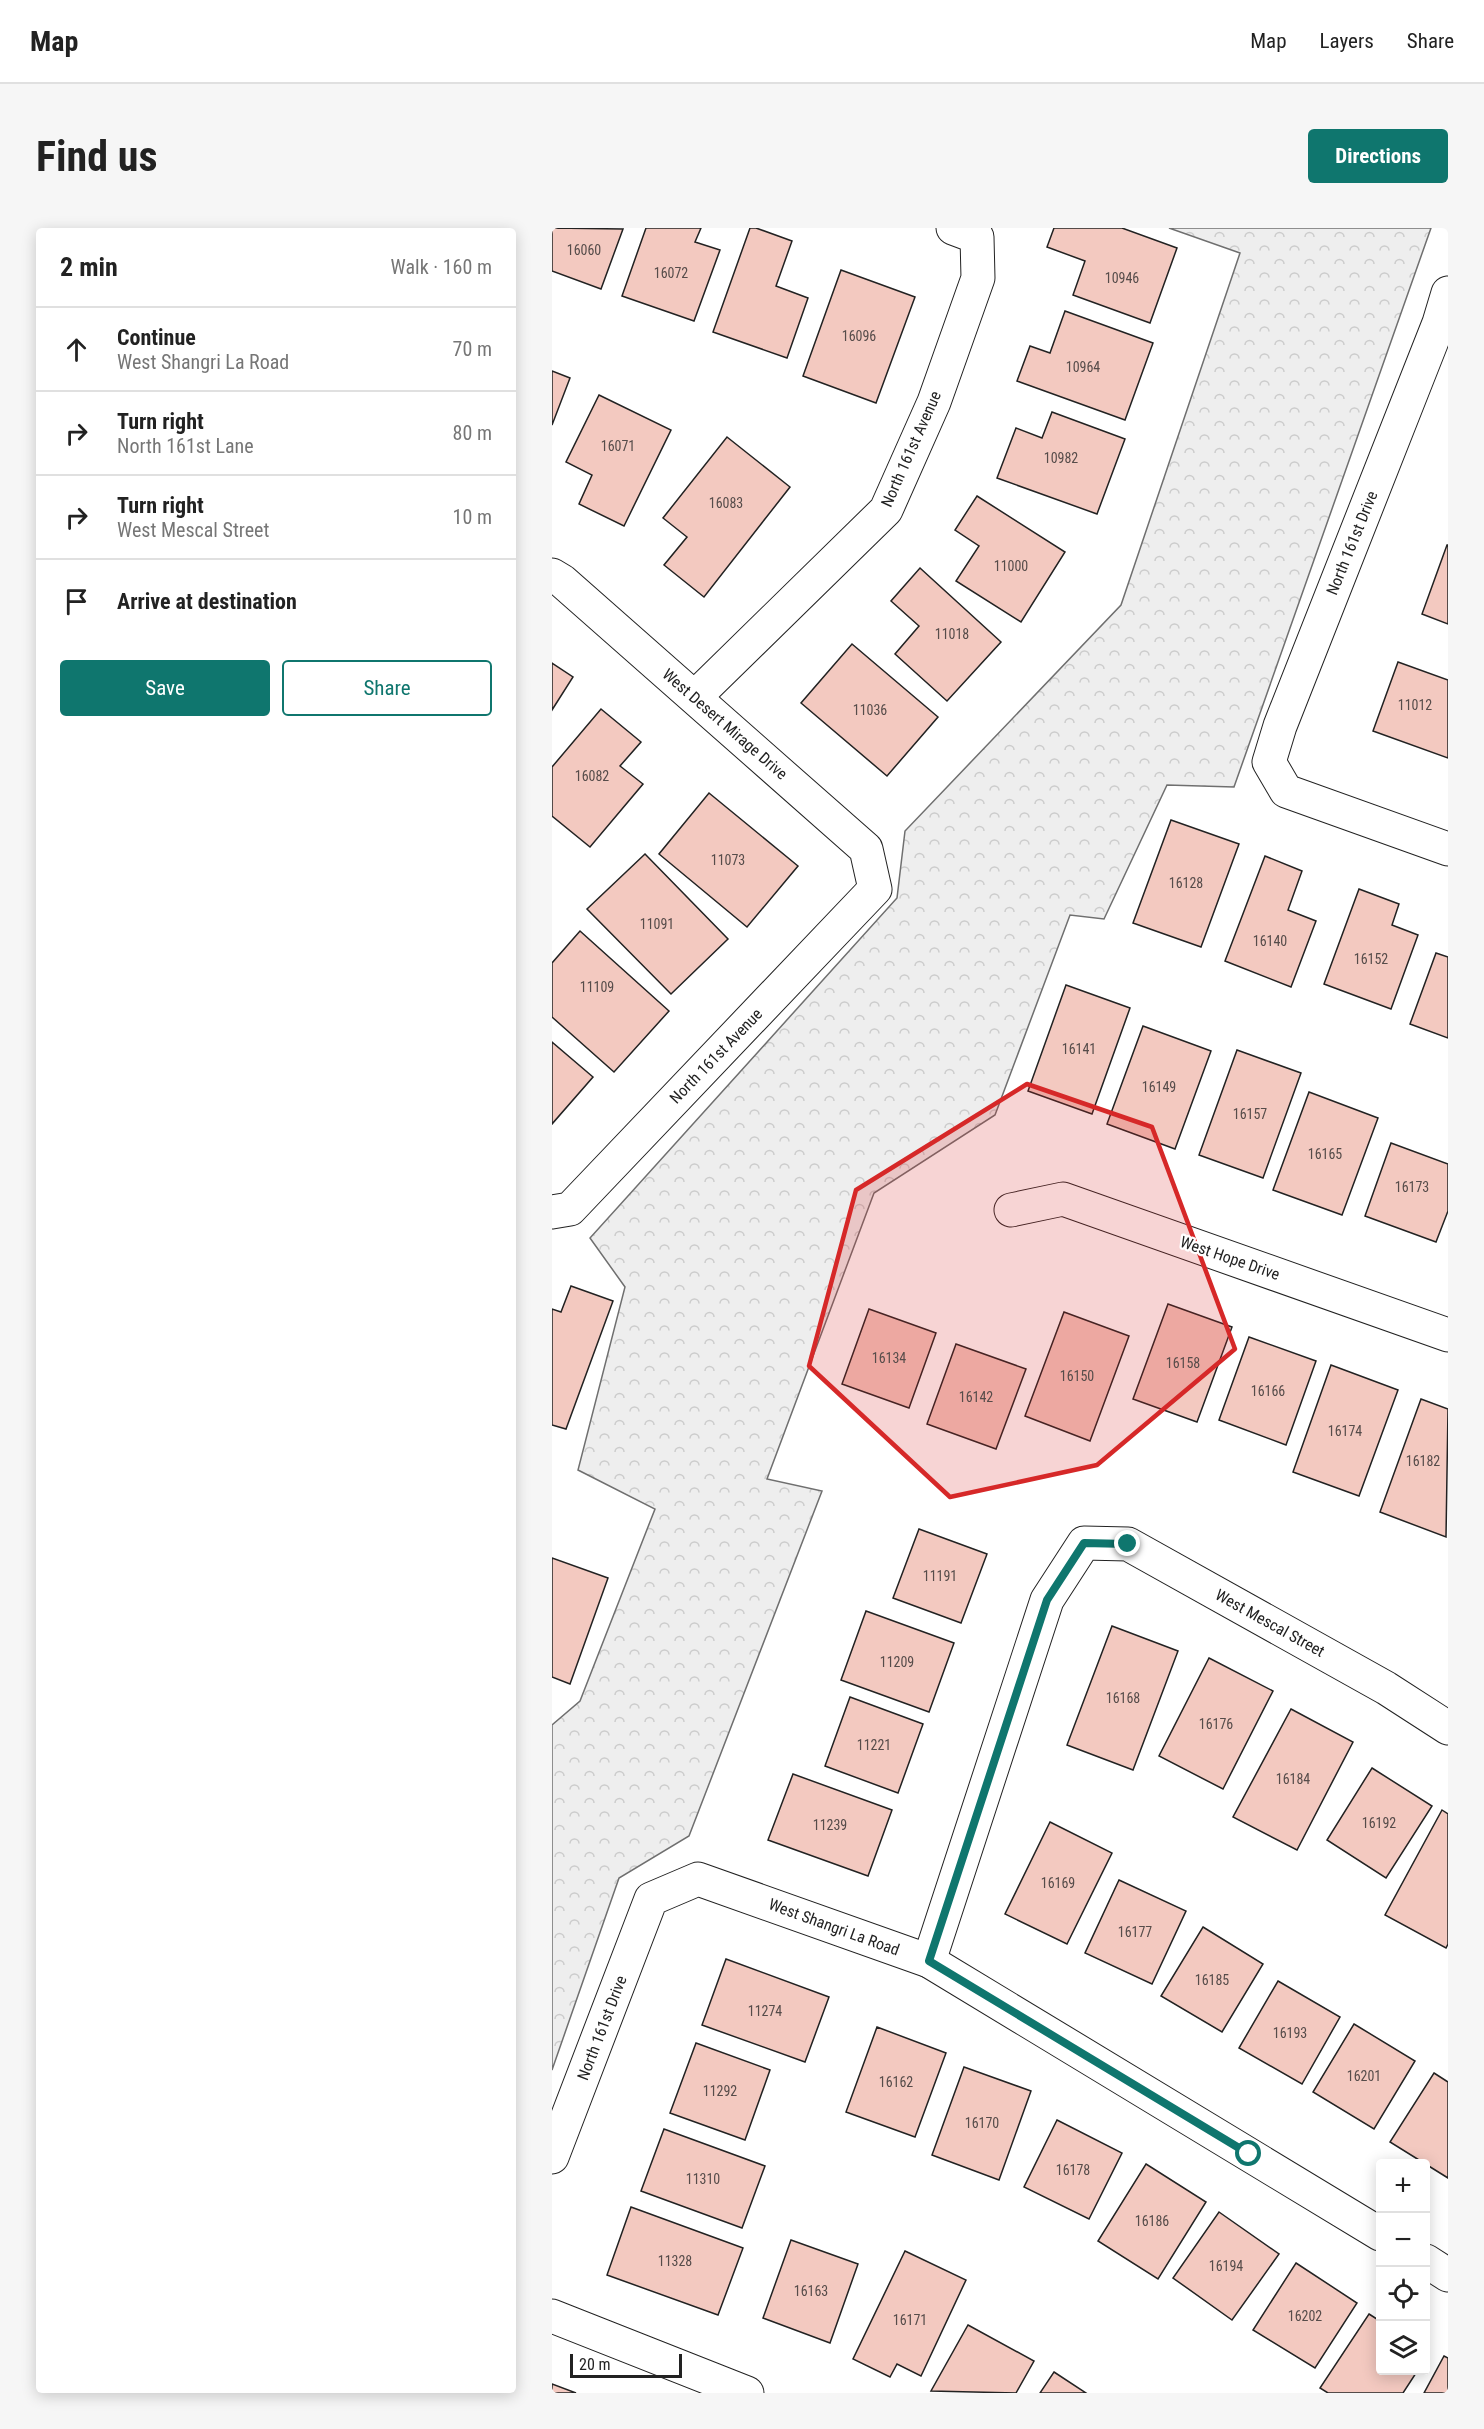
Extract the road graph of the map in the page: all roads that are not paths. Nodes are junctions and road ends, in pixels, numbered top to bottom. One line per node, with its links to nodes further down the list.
1 (965, 233): 5 (street, North 161st Avenue)
2 (1448, 293): 3 (street, North 161st Drive)
3 (1439, 349): 6 (street, North 161st Drive)
4 (552, 575): 5 (street, West Desert Mirage Drive)
5 (695, 697): 7 (street, West Desert Mirage Drive)
6 (1448, 849)
7 (875, 889): 9 (street, North 161st Avenue)
8 (1011, 1210): 10 (street, West Hope Drive)
9 (552, 1212)
10 (1448, 1335)
11 (1448, 1728): 13 (street, West Mescal Street)
12 (651, 1899): 13 (street, West Shangri La Road); 14 (street, North 161st Drive)
13 (929, 1961): 15 (street, West Shangri La Road)
14 (552, 2157)
15 (1376, 2232)
16 (1430, 2264): 17 (street)
17 (1448, 2275)
18 (552, 2316): 19 (street)
19 (728, 2390)

